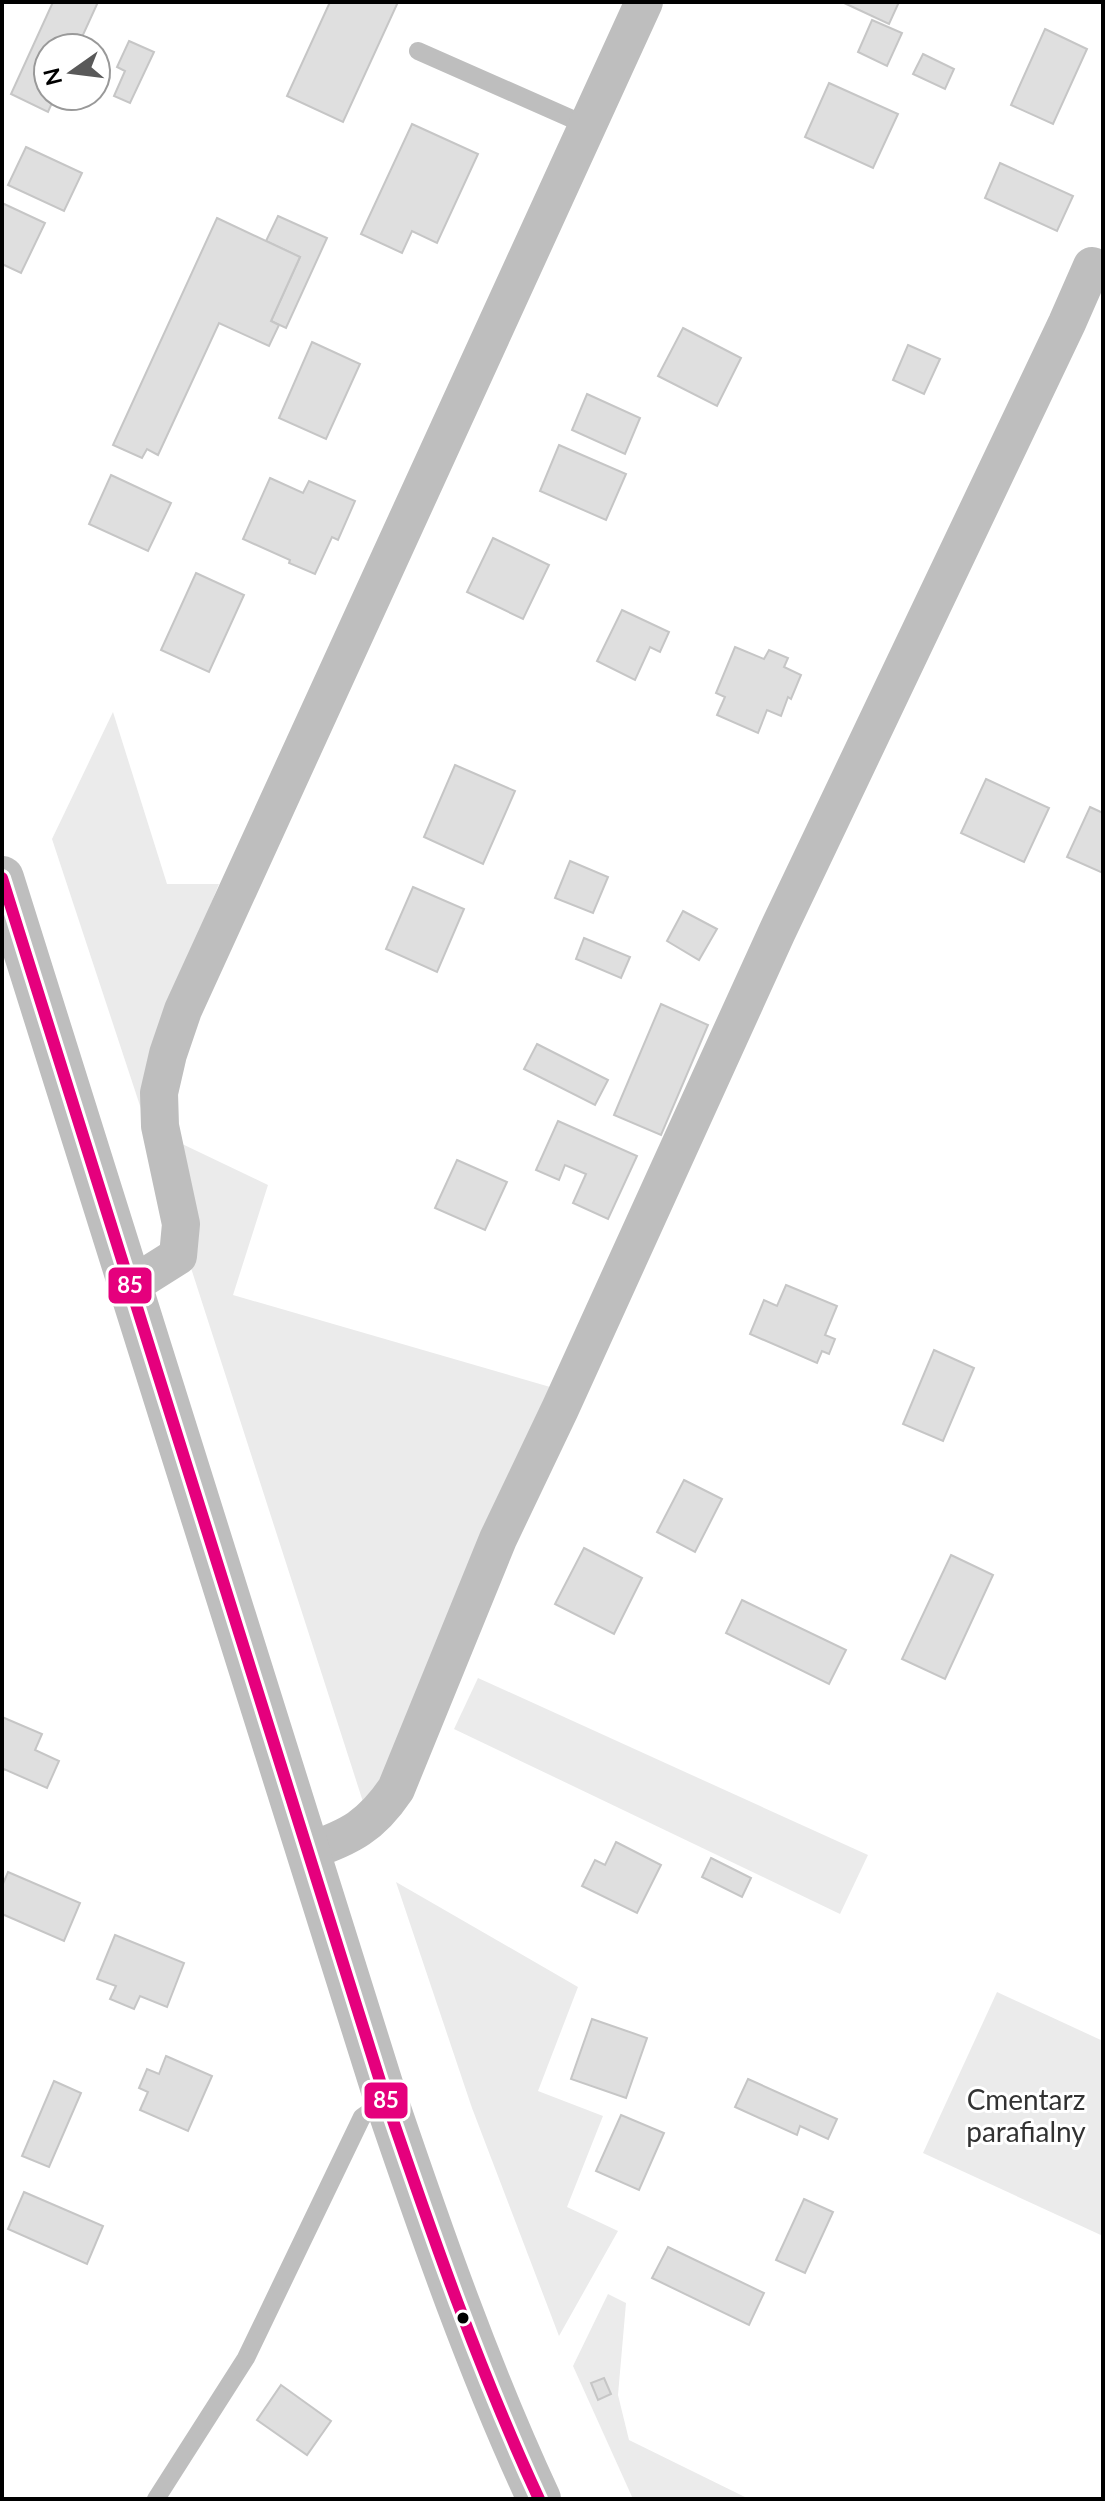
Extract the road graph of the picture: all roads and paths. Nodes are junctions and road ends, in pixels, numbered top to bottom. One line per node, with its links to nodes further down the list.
1 (644, 2): 3 (street)
2 (418, 51): 3 (lane)
3 (588, 126): 6 (street)
4 (1092, 266): 7 (street)
5 (2, 878): 6 (main road)
6 (132, 1285): 7 (main road)
7 (309, 1851): 8 (main road)
8 (386, 2100): 9 (lane); 10 (main road)
9 (156, 2499)
10 (539, 2499)

